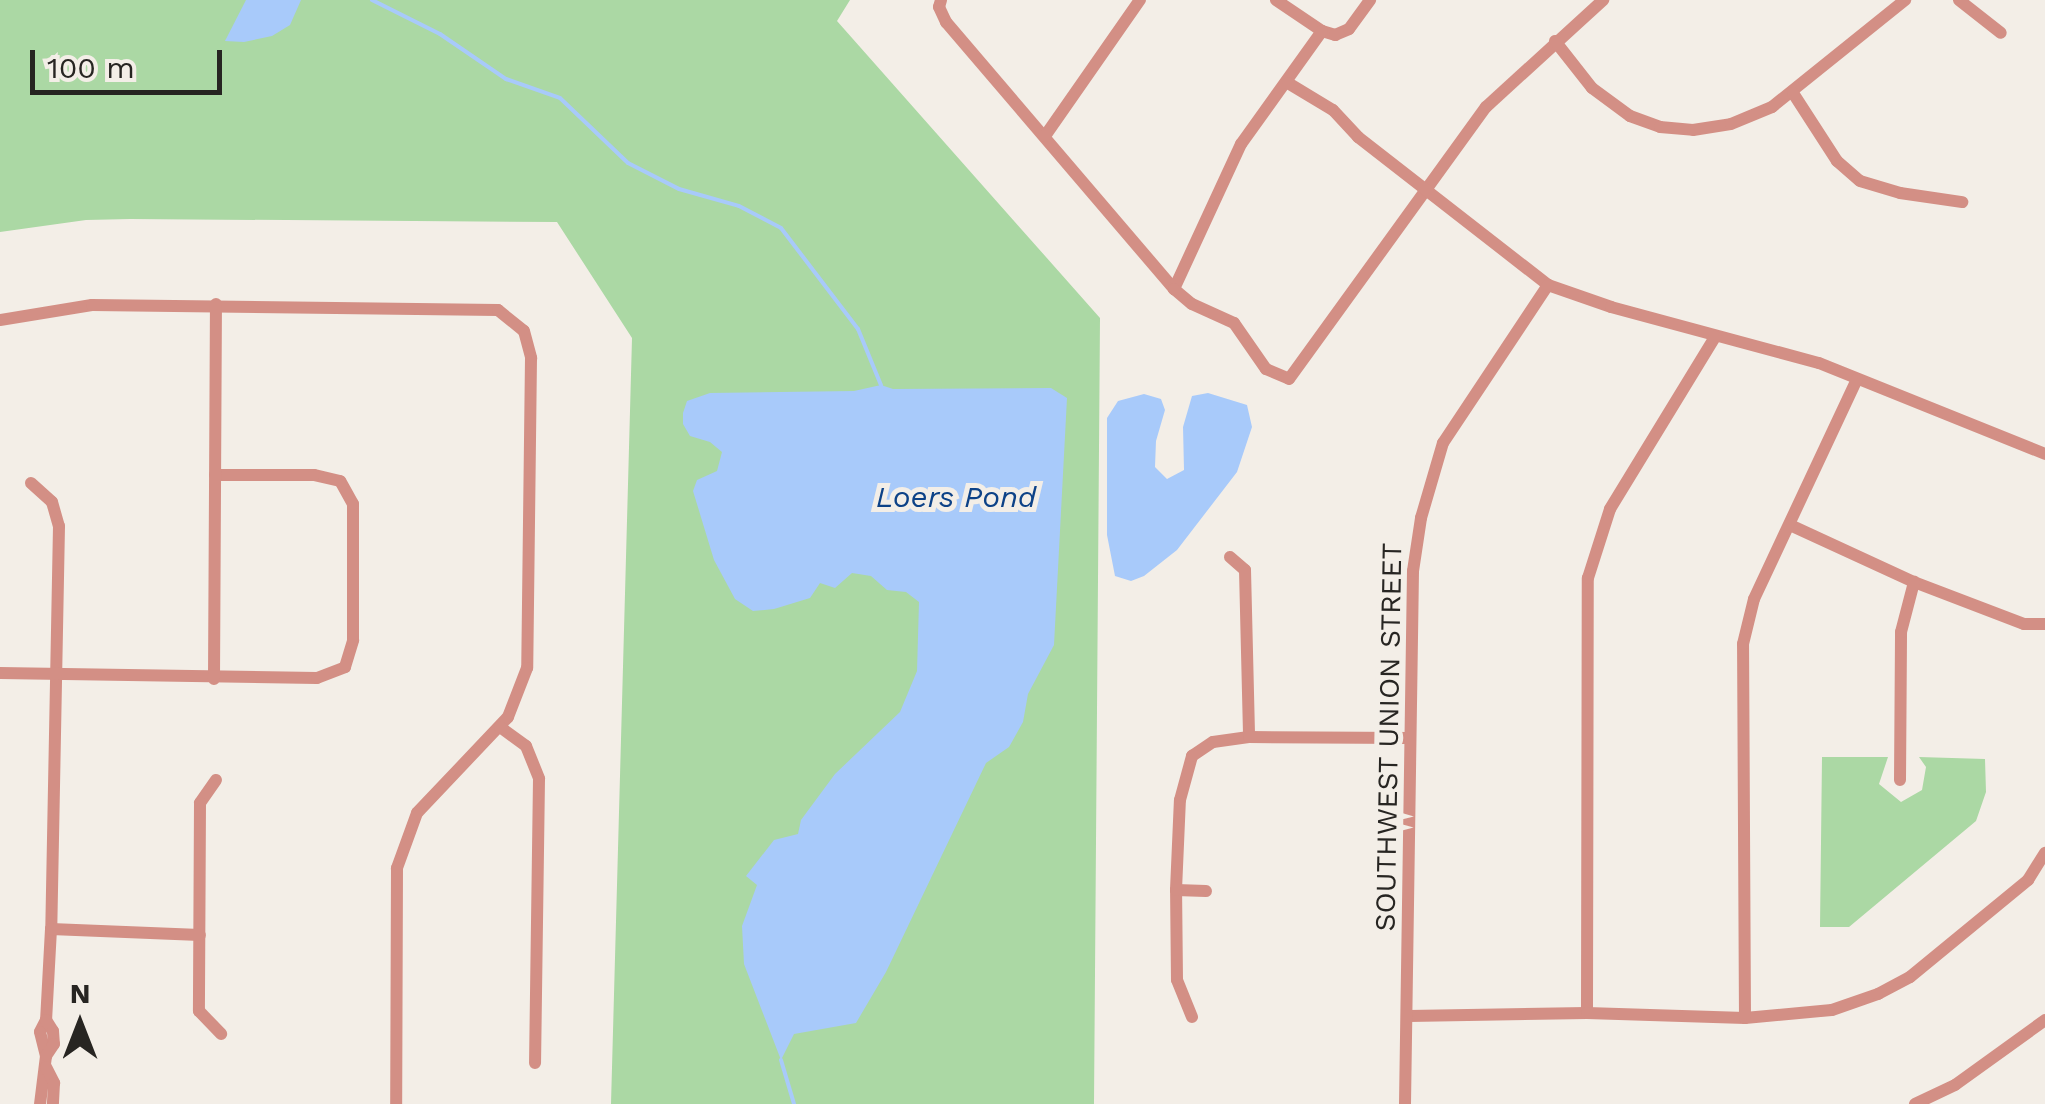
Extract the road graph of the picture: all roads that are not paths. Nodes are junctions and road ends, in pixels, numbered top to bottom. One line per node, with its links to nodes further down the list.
1 (941, 0): 13 (street)
2 (1140, 0): 13 (street)
3 (1276, 0): 8 (street)
4 (1370, 0): 8 (street)
5 (1603, 0): 10 (street)
6 (1906, 0): 12 (street)
7 (1958, 0): 9 (street)
8 (1322, 31): 11 (street)
9 (2001, 33)
10 (1554, 41): 12 (street); 14 (street)
11 (1288, 83): 14 (street); 17 (street)
12 (1793, 93): 15 (street)
13 (1045, 136): 17 (street)
14 (1426, 188): 16 (street); 17 (street)
15 (1962, 202)
16 (1548, 285): 20 (street); 34 (street, SOUTHWEST UNION STREET)
17 (1174, 289)
18 (216, 304): 19 (street); 23 (street); 32 (street)
19 (0, 320)
20 (1715, 337): 21 (street); 42 (street)
21 (1857, 379): 22 (street); 25 (street)
22 (2045, 454)
23 (215, 476): 31 (street); 31 (street)
24 (31, 483): 30 (street)
25 (1790, 525): 27 (street); 45 (street)
26 (1230, 557): 33 (street)
27 (1914, 582): 28 (street); 36 (street)
28 (2045, 624)
29 (0, 674): 30 (street)
30 (60, 676): 31 (street); 40 (street)
31 (214, 679)
32 (500, 727): 49 (street); 52 (street)
33 (1248, 737): 34 (street); 38 (street)
34 (1409, 738): 43 (street, SOUTHWEST UNION STREET)
35 (216, 780): 41 (street)
36 (1900, 780)
37 (2045, 853): 45 (street)
38 (1176, 890): 39 (street); 44 (street)
39 (1206, 891)
40 (51, 929): 41 (street); 48 (street)
41 (200, 935): 47 (street)
42 (1587, 1013): 43 (street); 45 (street)
43 (1409, 1016): 53 (street, SOUTHWEST UNION STREET)
44 (1192, 1017)
45 (1745, 1018)
46 (2044, 1025): 54 (street)
47 (221, 1034)
48 (46, 1062): 50 (street); 51 (street)
49 (535, 1063)
50 (40, 1104)
51 (53, 1104)
52 (396, 1104)
53 (1404, 1104)
54 (1915, 1104)

